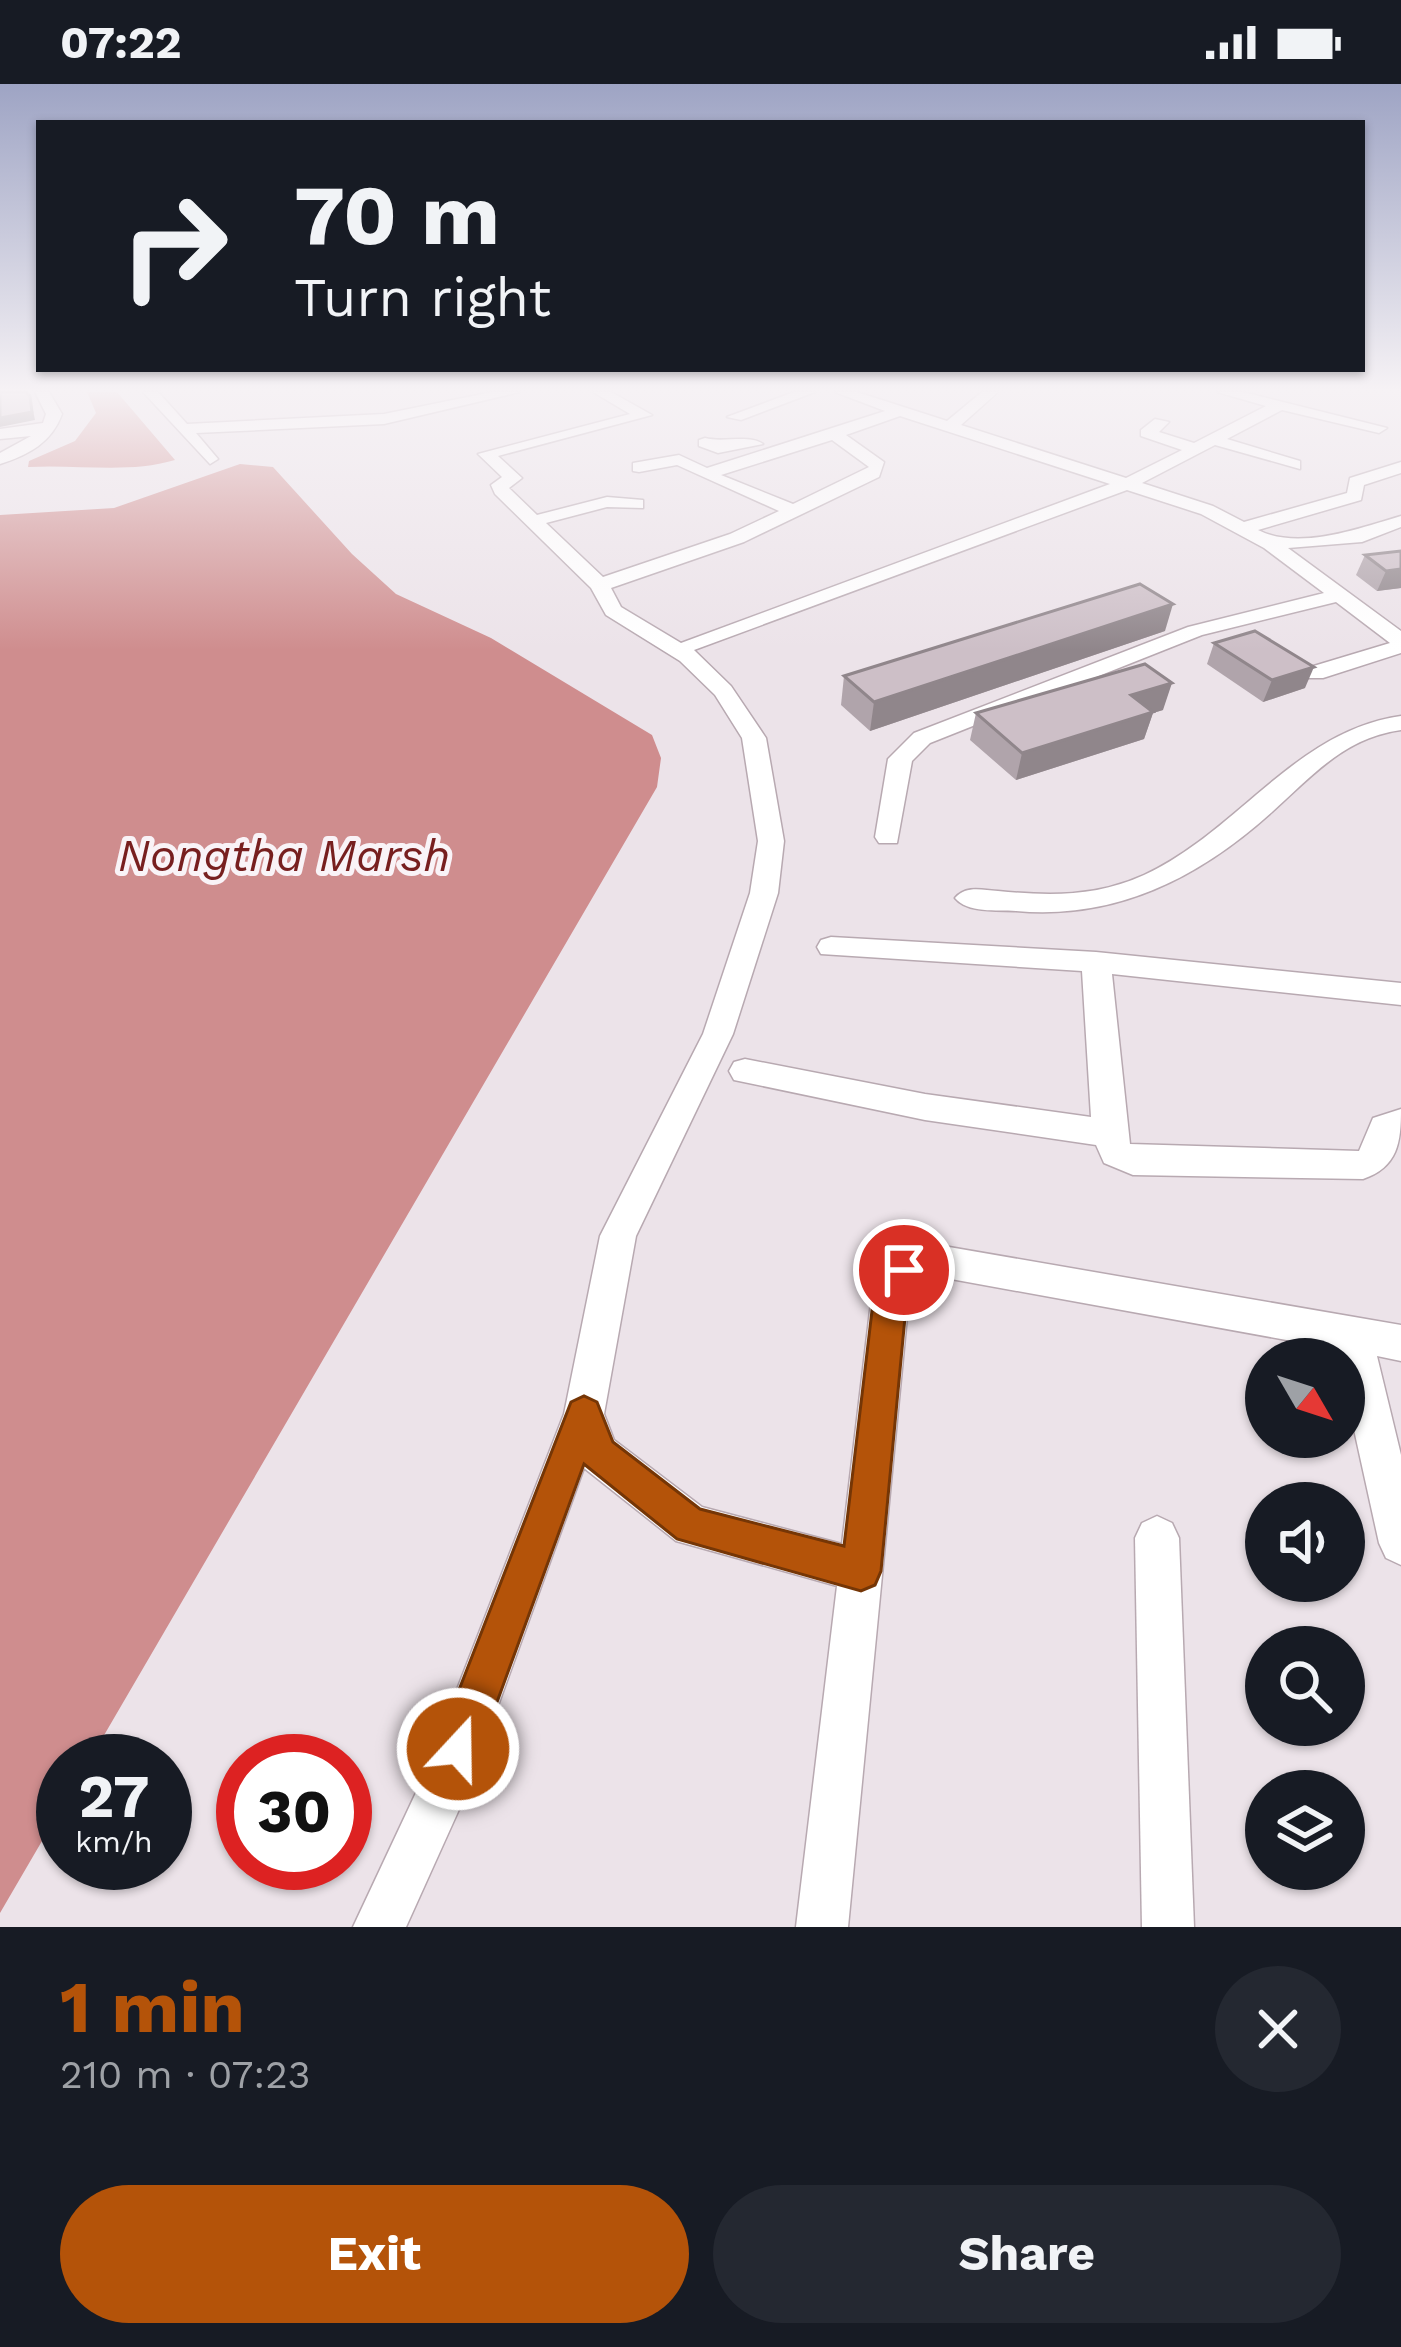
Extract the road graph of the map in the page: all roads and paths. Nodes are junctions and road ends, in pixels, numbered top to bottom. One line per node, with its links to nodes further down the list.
1 (513, 478): 10 (street)
2 (715, 478): 9 (street)
3 (863, 478): 9 (street)
4 (1119, 478): 7 (street)
5 (1140, 478): 7 (street)
6 (1368, 478): 12 (street)
7 (1132, 482): 12 (street); 17 (street)
8 (637, 504): 10 (street)
9 (796, 512): 14 (street)
10 (537, 520): 14 (street)
11 (1401, 521): 13 (street)
12 (1245, 528): 13 (street)
13 (1271, 544): 15 (street)
14 (600, 585): 30 (street)
15 (1338, 595): 16 (street); 20 (street)
16 (1401, 644): 18 (street)
17 (690, 645)
18 (1315, 673)
19 (1401, 723): 21 (street)
20 (888, 837)
21 (969, 898)
22 (831, 947): 23 (street)
23 (1096, 962): 24 (street); 27 (street)
24 (1401, 994)
25 (745, 1070): 27 (street)
26 (1401, 1122): 27 (street)
27 (1109, 1133)
28 (1352, 1334): 29 (street); 32 (street); 33 (street)
29 (1401, 1343)
30 (584, 1414): 33 (street); 34 (street)
31 (1157, 1538): 36 (street)
32 (1401, 1543)
33 (861, 1571): 35 (street)
34 (379, 1927)
35 (822, 1927)
36 (1168, 1927)

